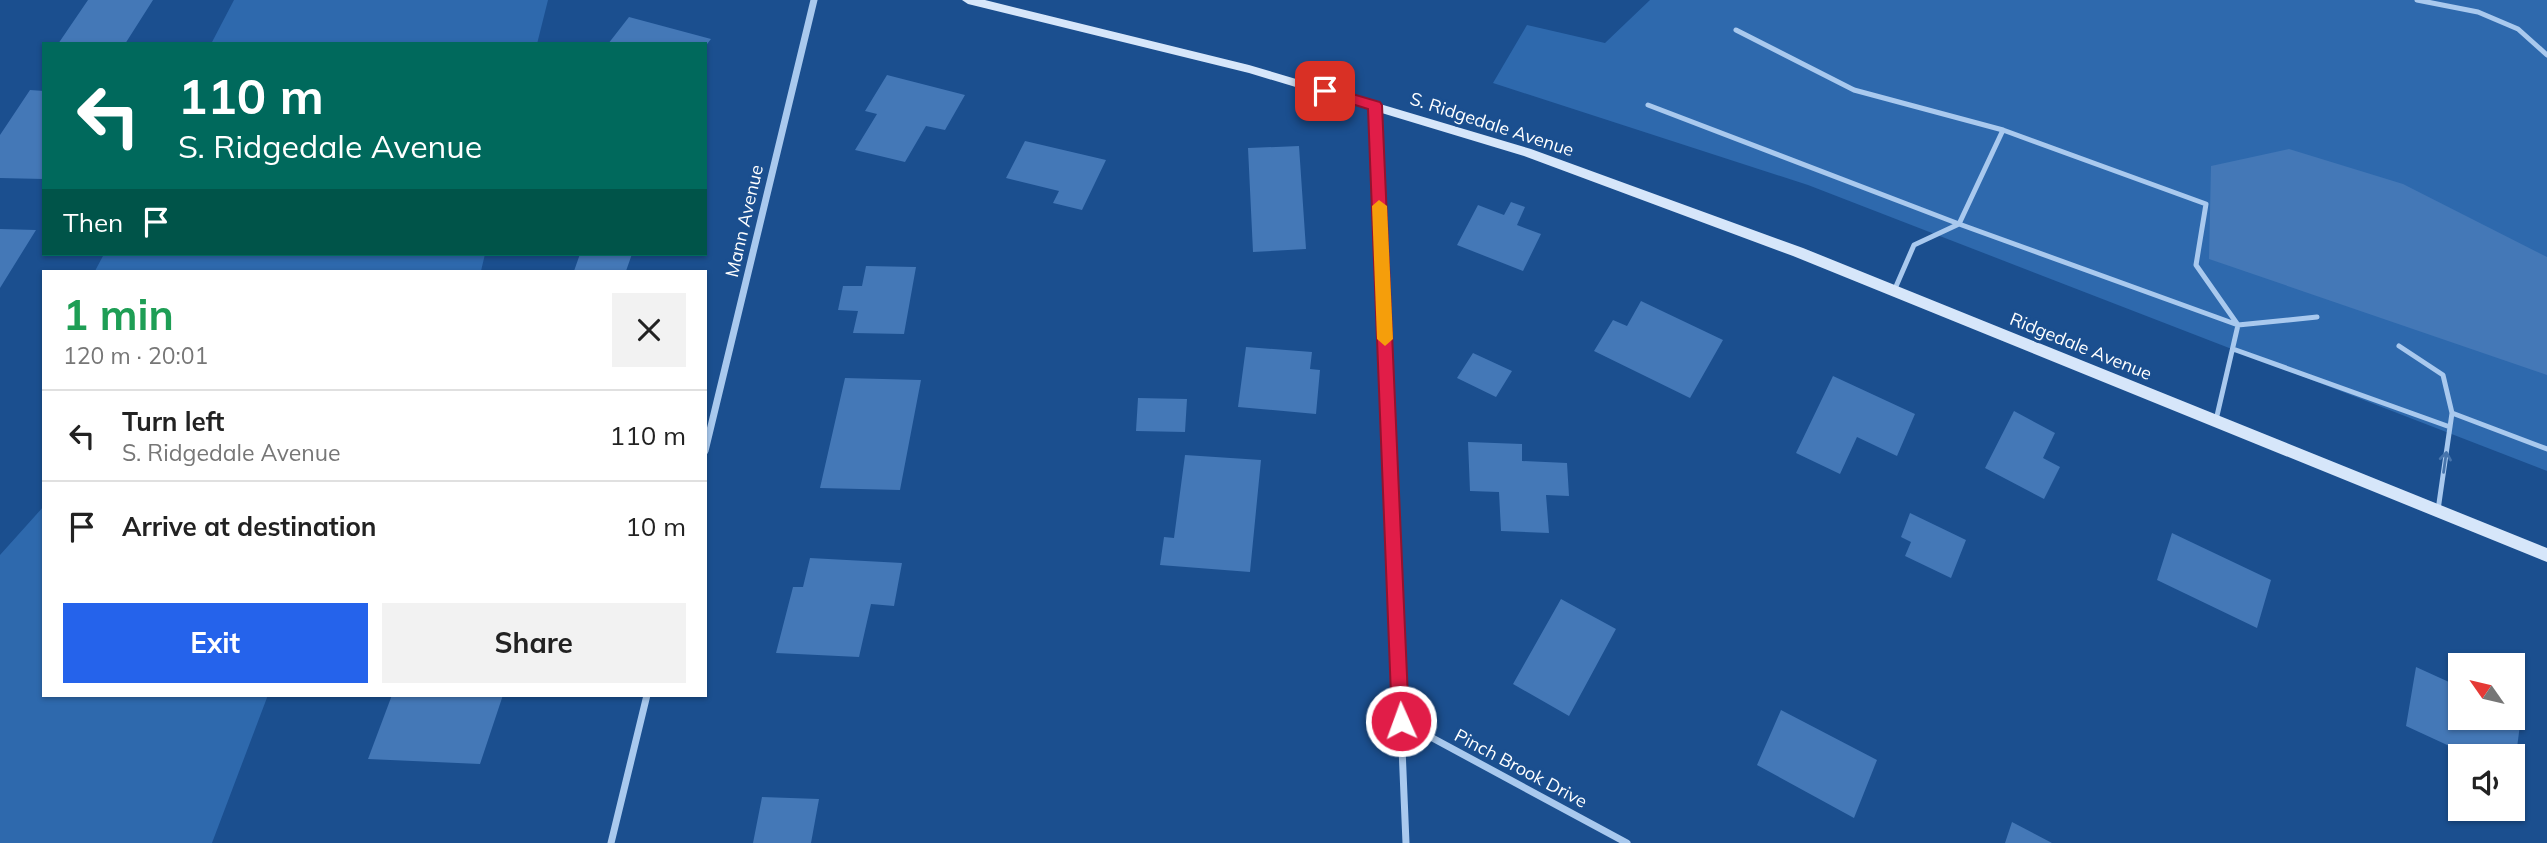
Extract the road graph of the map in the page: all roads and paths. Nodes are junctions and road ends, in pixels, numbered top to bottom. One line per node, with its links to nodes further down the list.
1 (814, 0): 19 (street, Mann Avenue)
2 (968, 0): 6 (main road, S. Ridgedale Avenue)
3 (2417, 0): 5 (lane)
4 (1736, 30): 8 (lane)
5 (2547, 55)
6 (1375, 105): 9 (main road, S. Ridgedale Avenue); 24 (street)
7 (1648, 105): 10 (lane)
8 (2003, 131): 10 (lane); 13 (lane)
9 (1598, 177): 11 (main road, Ridgedale Avenue)
10 (1959, 224): 11 (lane); 13 (lane)
11 (1894, 291): 17 (main road, Ridgedale Avenue)
12 (2317, 317): 13 (lane)
13 (2238, 325): 15 (lane)
14 (2399, 346): 16 (lane)
15 (2233, 349): 17 (lane); 18 (lane)
16 (2452, 413): 18 (lane); 20 (lane)
17 (2216, 421): 21 (main road, Ridgedale Avenue)
18 (2450, 427): 21 (lane, one-way to 18)
19 (707, 442)
20 (2547, 449)
21 (2438, 511): 22 (main road, Ridgedale Avenue)
22 (2547, 555)
23 (647, 697): 25 (street)
24 (1401, 721): 26 (street); 27 (street, Pinch Brook Drive)
25 (611, 843)
26 (1406, 843)
27 (1627, 843)

